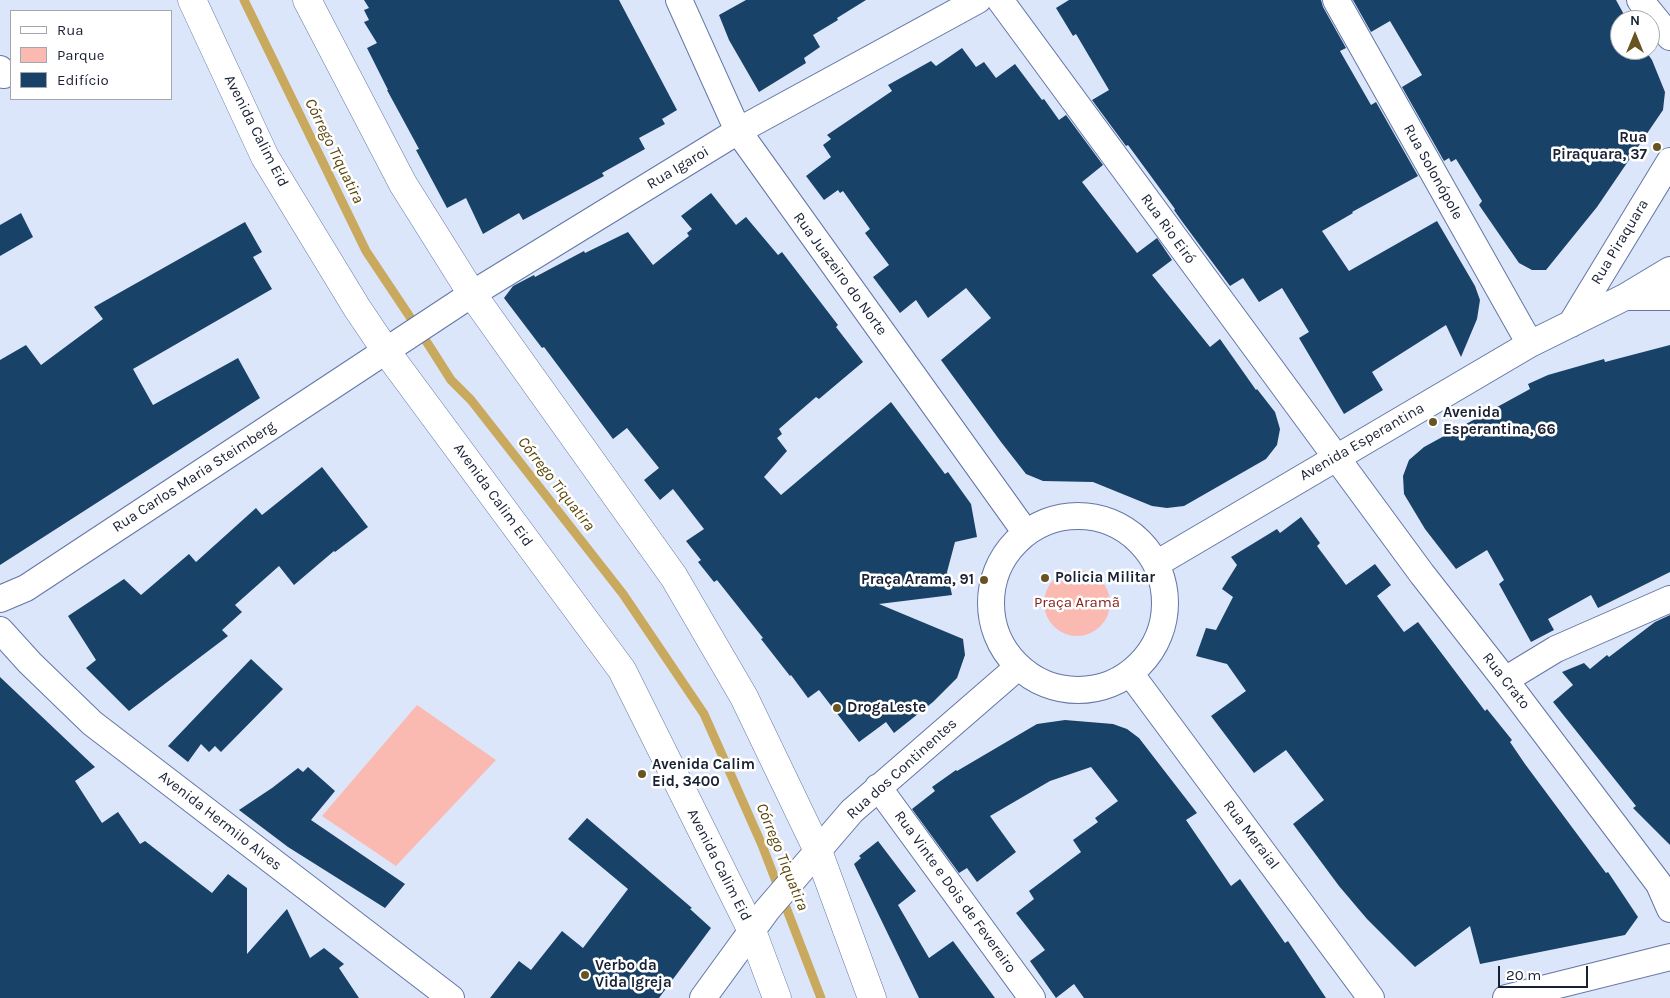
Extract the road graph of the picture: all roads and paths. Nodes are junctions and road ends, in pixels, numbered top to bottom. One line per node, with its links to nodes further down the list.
1 (192, 0): 17 (main road, Avenida Calim Eid)
2 (307, 0): 12 (main road)
3 (679, 0): 9 (street, Rua Juazeiro do Norte)
4 (978, 0): 9 (street, Rua Igaroi)
5 (1000, 0): 18 (street, Rua Rio Eiró)
6 (1336, 0): 16 (street, Rua Solonópole)
7 (1640, 0): 8 (street)
8 (1670, 37)
9 (738, 132): 12 (street, Rua Igaroi); 19 (street, Rua Juazeiro do Norte)
10 (1670, 161): 15 (street, Rua Piraquara)
11 (1670, 270): 14 (street, Avenida Esperantina)
12 (472, 294): 17 (street, Rua Igaroi); 28 (main road)
13 (1670, 297): 14 (street)
14 (1625, 298): 15 (street, Avenida Esperantina)
15 (1571, 324): 16 (street, Avenida Esperantina)
16 (1530, 344): 18 (street, Avenida Esperantina)
17 (394, 346): 21 (street, Rua Carlos Maria Steimberg); 30 (main road, Avenida Calim Eid)
18 (1335, 457): 20 (street, Avenida Esperantina); 26 (street, Rua Crato)
19 (1026, 533): 20 (street); 24 (street)
20 (1156, 564): 25 (street)
21 (0, 599)
22 (1670, 599): 26 (street)
23 (0, 630): 32 (street, Avenida Hermilo Alves)
24 (1018, 667): 25 (street); 27 (street, Rua dos Continentes)
25 (1130, 673): 37 (street, Rua Maraial)
26 (1505, 680): 29 (street, Rua Crato)
27 (878, 786): 28 (street, Rua dos Continentes); 36 (street, Rua Vinte e Dois de Fevereiro)
28 (818, 852): 30 (street, Rua dos Continentes); 35 (main road)
29 (1670, 909)
30 (759, 921): 33 (street, Rua dos Continentes); 34 (main road, Avenida Calim Eid)
31 (1670, 957): 38 (street)
32 (451, 998)
33 (703, 998)
34 (778, 998)
35 (872, 998)
36 (1032, 998)
37 (1370, 998)
38 (1506, 998)

